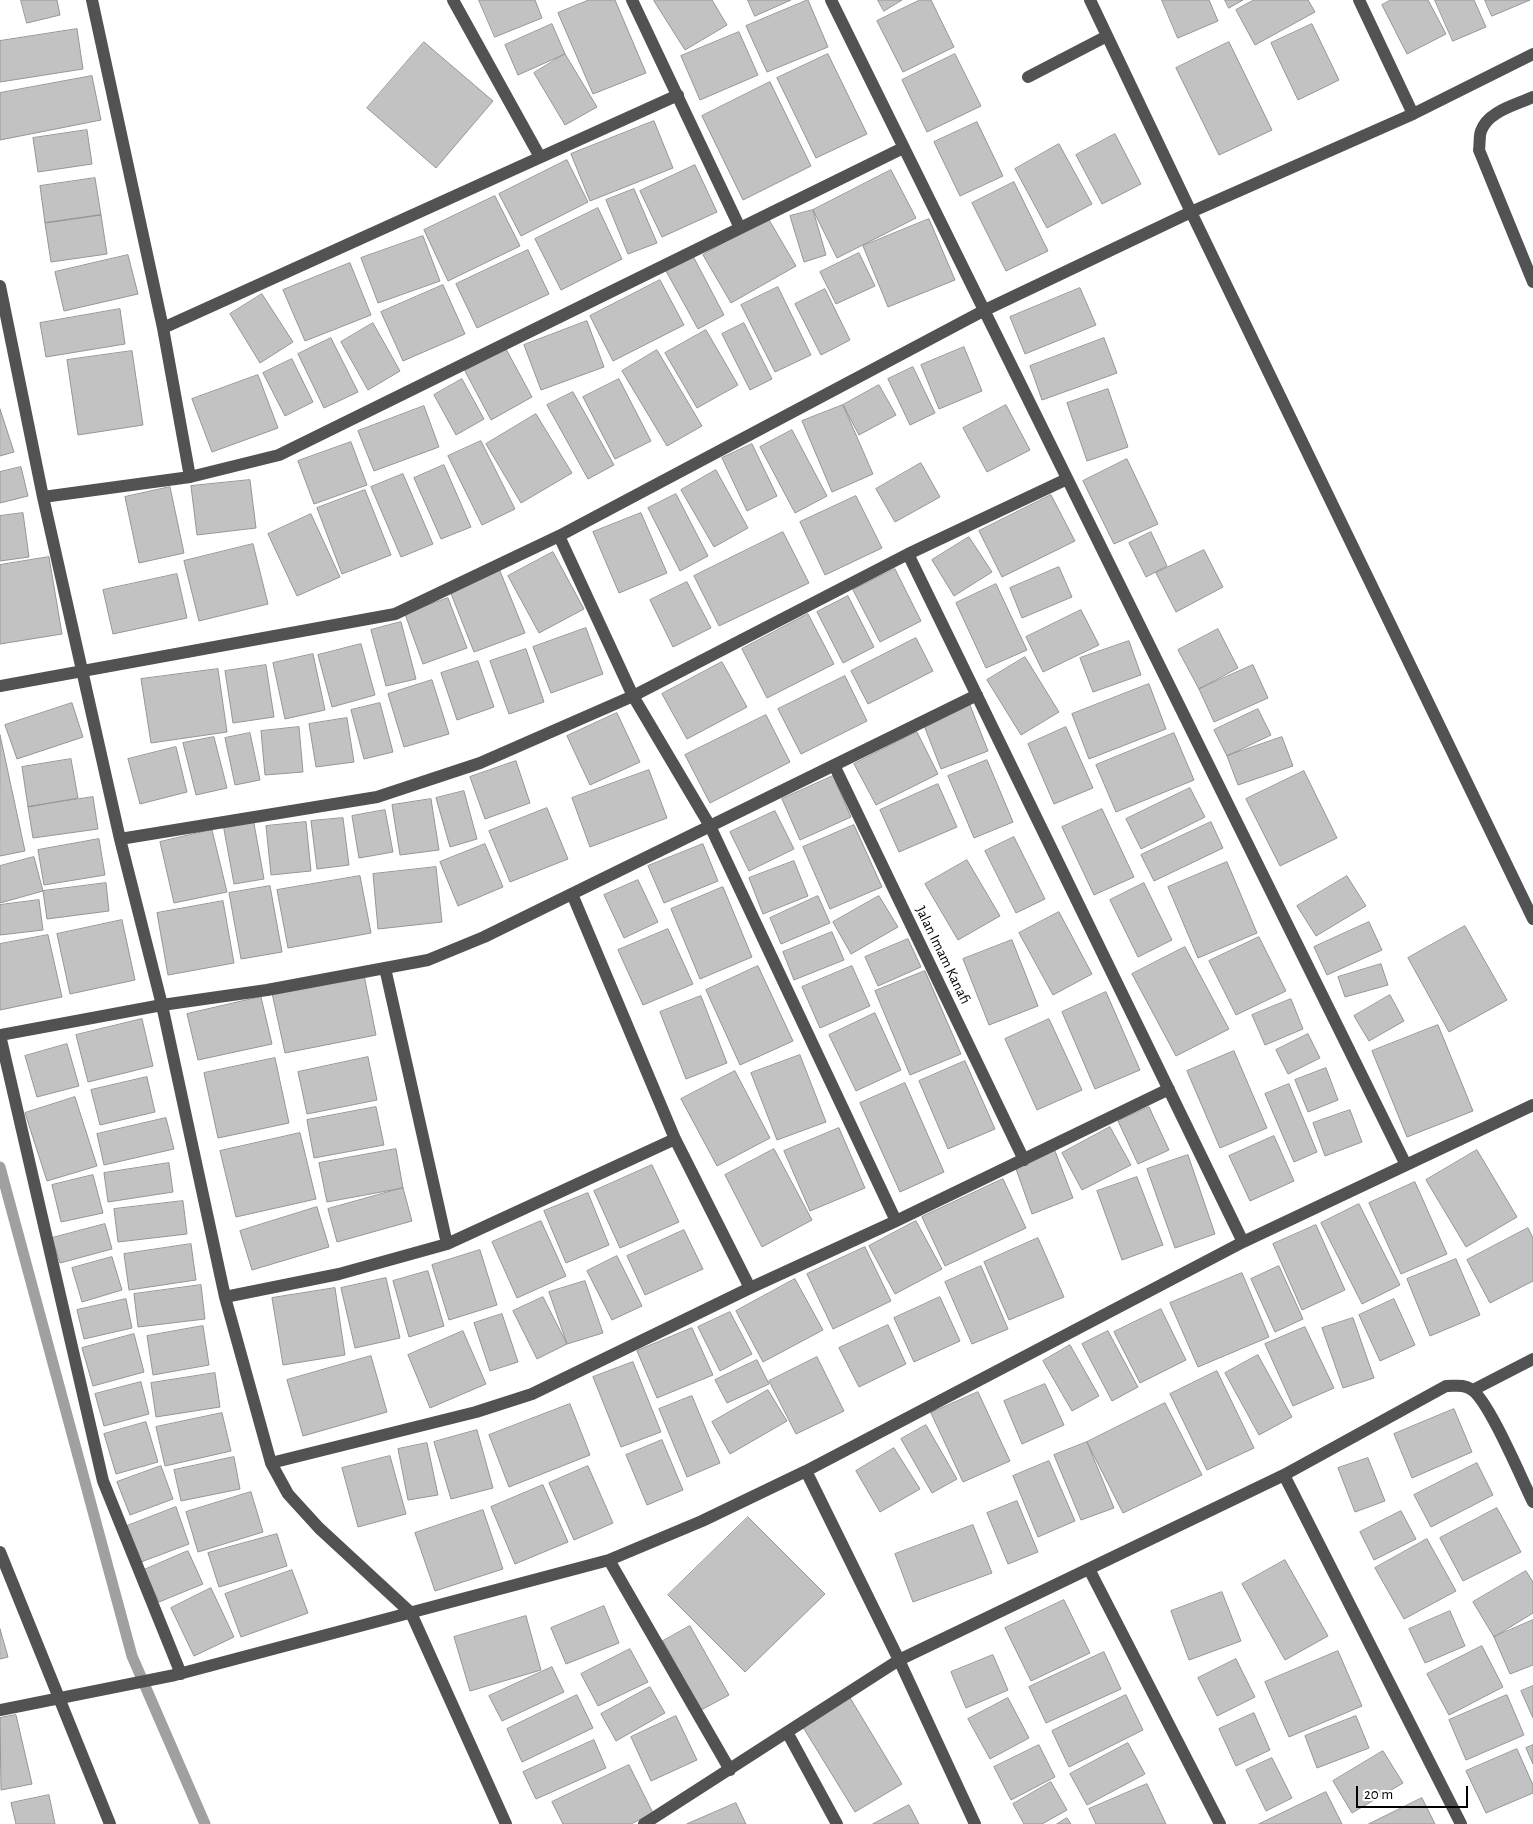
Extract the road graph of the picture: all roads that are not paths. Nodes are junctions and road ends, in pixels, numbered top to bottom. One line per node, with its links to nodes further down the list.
1 (92, 0): 20 (street)
2 (453, 0): 14 (street)
3 (632, 0): 10 (street)
4 (831, 0): 13 (street)
5 (1090, 0): 7 (street)
6 (1359, 0): 12 (street)
7 (1107, 36): 9 (street); 15 (street)
8 (1533, 54): 12 (street)
9 (1028, 77)
10 (678, 95): 14 (street); 16 (street)
11 (1533, 97): 17 (street)
12 (1413, 114): 15 (street)
13 (903, 148): 16 (street); 19 (street)
14 (540, 157): 20 (street)
15 (1191, 212): 19 (street); 34 (street)
16 (740, 228): 21 (street)
17 (1533, 282)
18 (0, 286): 23 (street)
19 (984, 311): 22 (street); 24 (street)
20 (163, 328): 21 (street)
21 (190, 476): 23 (street)
22 (1067, 479): 25 (street); 42 (street)
23 (43, 497): 26 (street)
24 (559, 536): 26 (street); 29 (street)
25 (908, 554): 28 (street); 29 (street)
26 (83, 671): 27 (street); 32 (street)
27 (0, 686)
28 (977, 695): 30 (street); 38 (street)
29 (633, 696): 31 (street); 32 (street)
30 (834, 765): 31 (street); 41 (street, Jalan Imam Kanafi)
31 (710, 826): 33 (street); 43 (street)
32 (120, 839): 36 (street)
33 (572, 894): 35 (street); 40 (street)
34 (1533, 919)
35 (385, 968): 36 (street); 45 (street)
36 (162, 1005): 37 (street); 47 (street)
37 (0, 1035): 59 (street)
38 (1169, 1089): 41 (street); 44 (street)
39 (1533, 1105): 42 (street)
40 (676, 1139): 45 (street); 46 (street)
41 (1024, 1160): 43 (street)
42 (1406, 1165): 44 (street)
43 (896, 1221): 46 (street)
44 (1243, 1242): 51 (street)
45 (447, 1244): 47 (street)
46 (750, 1288): 50 (street)
47 (225, 1297): 50 (street)
48 (1533, 1359): 49 (street)
49 (1473, 1390): 52 (street); 53 (street)
50 (271, 1463): 57 (street)
51 (806, 1471): 55 (street); 58 (street)
52 (1284, 1475): 56 (street); 70 (street)
53 (1533, 1502)
54 (0, 1552): 60 (street)
55 (609, 1560): 57 (street); 63 (street)
56 (1089, 1569): 58 (street); 69 (street)
57 (411, 1613): 59 (street); 65 (street)
58 (899, 1660): 62 (street); 68 (street)
59 (178, 1674): 60 (street)
60 (58, 1699): 61 (street); 64 (street)
61 (0, 1710)
62 (787, 1732): 63 (street); 67 (street)
63 (730, 1770): 66 (street)
64 (110, 1824)
65 (506, 1824)
66 (644, 1824)
67 (837, 1824)
68 (975, 1824)
69 (1220, 1824)
70 (1461, 1824)

